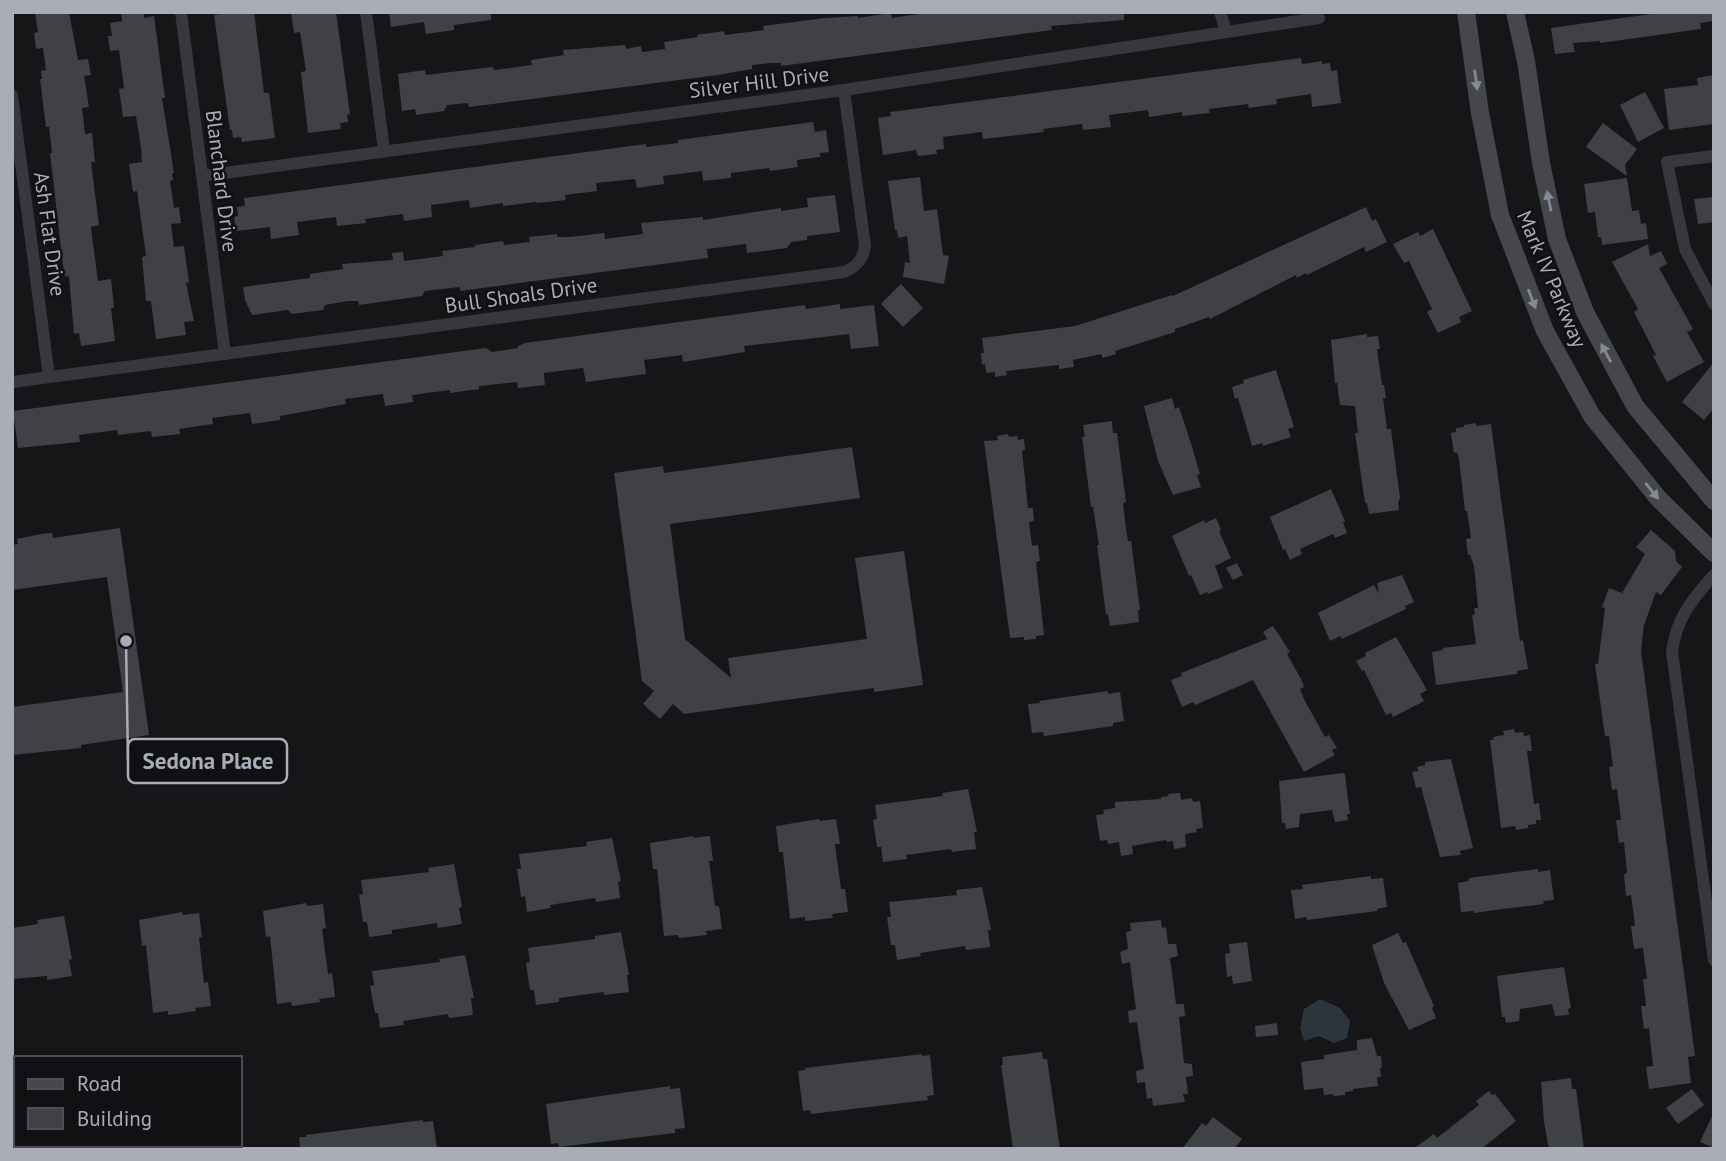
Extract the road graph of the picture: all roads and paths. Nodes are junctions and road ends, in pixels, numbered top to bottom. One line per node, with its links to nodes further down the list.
1 (181, 12): 12 (street, Blanchard Drive)
2 (366, 12): 10 (street)
3 (1220, 12): 7 (street)
4 (1466, 12): 18 (main road, Mark IV Parkway, one-way to 18)
5 (1515, 12): 17 (main road, Mark IV Parkway, one-way to 5)
6 (1319, 18): 7 (street, Silver Hill Drive)
7 (1226, 31): 8 (street, Silver Hill Drive)
8 (844, 90): 10 (street, Silver Hill Drive); 14 (street, Bull Shoals Drive)
9 (12, 95): 15 (street, Ash Flat Drive)
10 (384, 150): 12 (street, Silver Hill Drive)
11 (1714, 156): 13 (street)
12 (202, 176): 14 (street, Blanchard Drive)
13 (1714, 304)
14 (225, 354): 15 (street, Bull Shoals Drive)
15 (50, 377): 16 (street, Bull Shoals Drive)
16 (12, 382)
17 (1714, 501)
18 (1714, 554)
19 (1714, 575): 20 (street)
20 (1714, 960)

